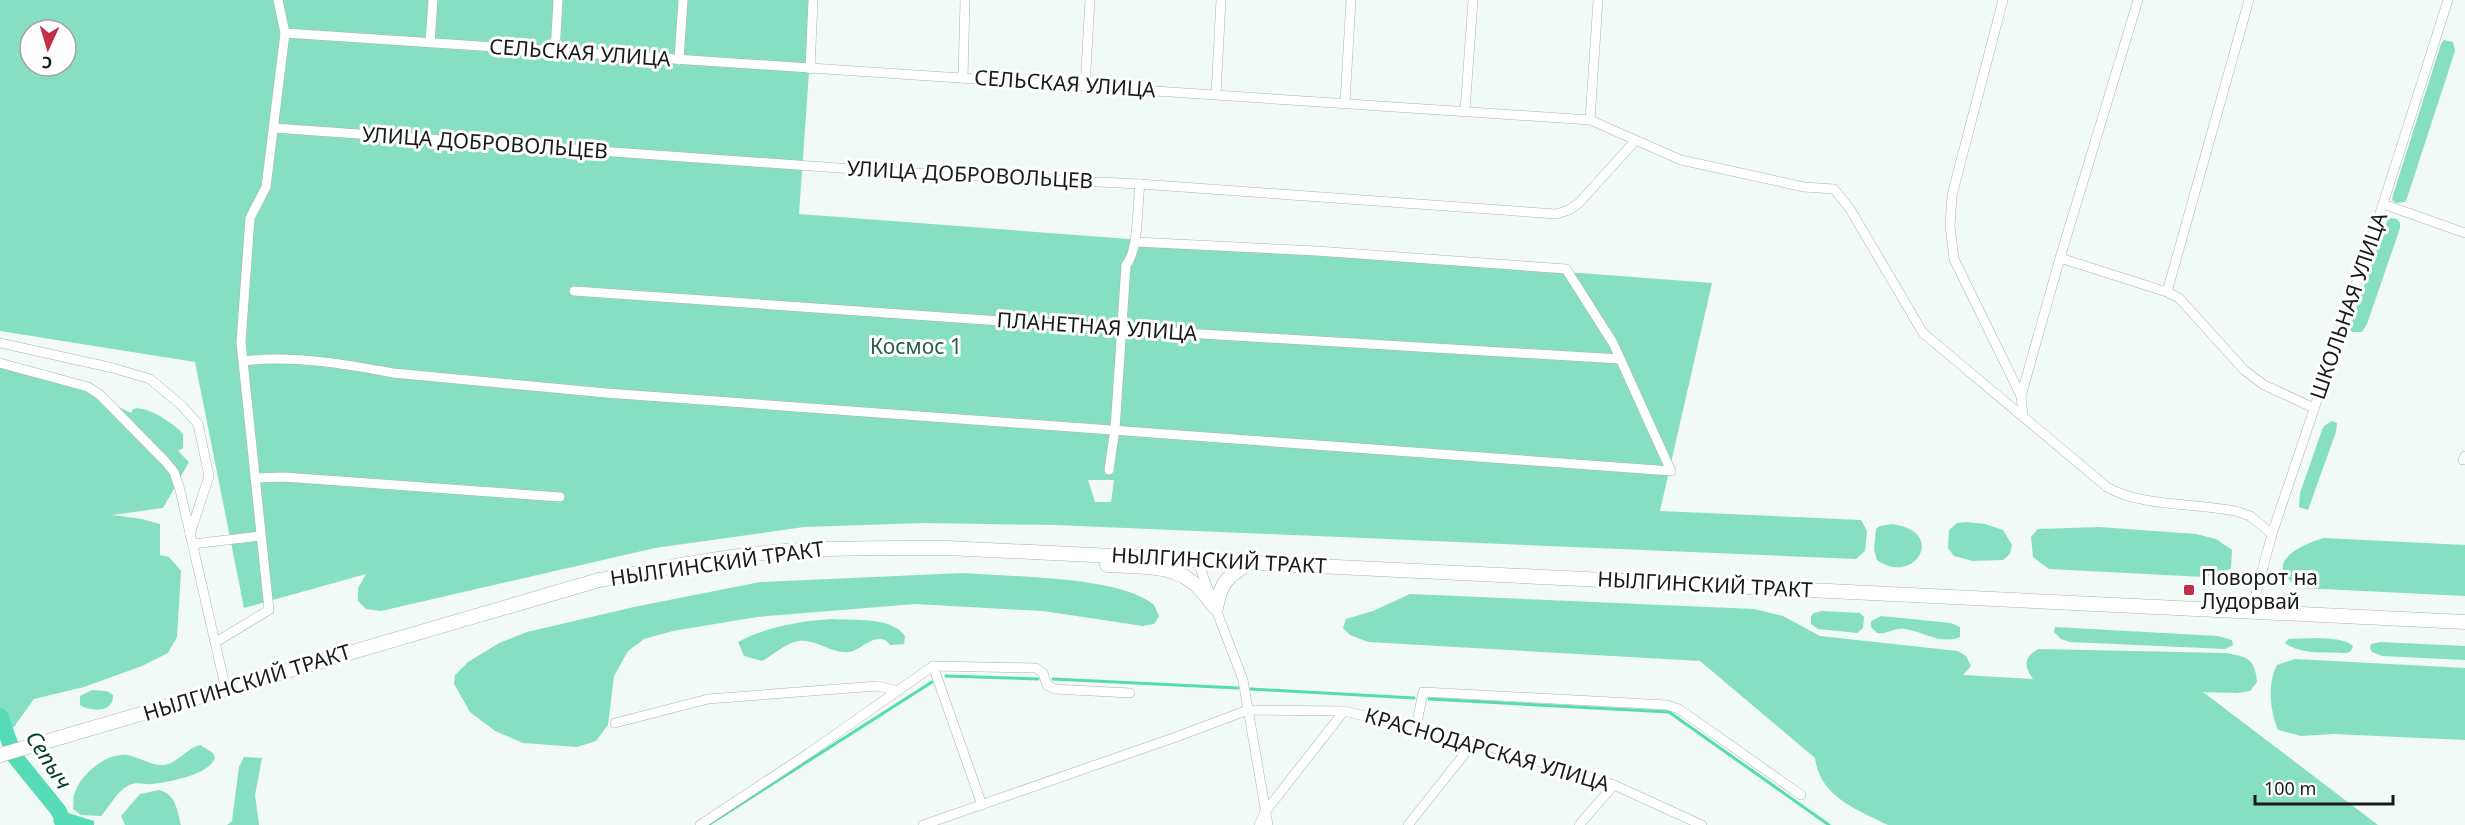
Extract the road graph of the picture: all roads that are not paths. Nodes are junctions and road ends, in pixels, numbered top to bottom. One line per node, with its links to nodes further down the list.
1 (278, 0): 16 (street)
2 (433, 0): 17 (street)
3 (558, 0): 18 (street)
4 (683, 0): 19 (street)
5 (813, 0): 20 (street)
6 (965, 0): 21 (street)
7 (1090, 0): 22 (street)
8 (1221, 0): 23 (street)
9 (1352, 0): 24 (street)
10 (1473, 0): 25 (street)
11 (1598, 0): 26 (street)
12 (2003, 0): 41 (street)
13 (2138, 0): 33 (street)
14 (2249, 0): 35 (street)
15 (2448, 0): 30 (street, ШКОЛЬНАЯ УЛИЦА)
16 (285, 33): 17 (street, СЕЛЬСКАЯ УЛИЦА); 27 (street)
17 (430, 43): 18 (street, СЕЛЬСКАЯ УЛИЦА)
18 (555, 52): 19 (street, СЕЛЬСКАЯ УЛИЦА)
19 (679, 60): 20 (street, СЕЛЬСКАЯ УЛИЦА)
20 (810, 69): 21 (street, СЕЛЬСКАЯ УЛИЦА)
21 (963, 78): 22 (street, СЕЛЬСКАЯ УЛИЦА)
22 (1085, 86): 23 (street, СЕЛЬСКАЯ УЛИЦА)
23 (1215, 94): 24 (street, СЕЛЬСКАЯ УЛИЦА)
24 (1345, 103): 25 (street, СЕЛЬСКАЯ УЛИЦА)
25 (1465, 111): 26 (street, СЕЛЬСКАЯ УЛИЦА)
26 (1590, 120): 28 (street, СЕЛЬСКАЯ УЛИЦА)
27 (274, 128): 29 (street, УЛИЦА ДОБРОВОЛЬЦЕВ); 39 (street)
28 (1635, 141): 29 (street, УЛИЦА ДОБРОВОЛЬЦЕВ); 43 (street, СЕЛЬСКАЯ УЛИЦА)
29 (1140, 184): 32 (street)
30 (2383, 204): 31 (street); 42 (street, ШКОЛЬНАЯ УЛИЦА)
31 (2465, 233)
32 (1136, 242): 36 (street); 38 (street)
33 (2060, 258): 35 (street); 41 (street)
34 (574, 291): 36 (street, ПЛАНЕТНАЯ УЛИЦА)
35 (2168, 292): 42 (street)
36 (1120, 329): 38 (street, ПЛАНЕТНАЯ УЛИЦА); 44 (street)
37 (0, 343): 48 (street)
38 (1620, 359): 44 (street)
39 (244, 361): 44 (street); 46 (street)
40 (0, 363): 48 (street)
41 (2021, 396): 43 (street)
42 (2314, 408): 49 (street, ШКОЛЬНАЯ УЛИЦА)
43 (2023, 415): 49 (street)
44 (1115, 429): 45 (street)
45 (1109, 470)
46 (255, 478): 47 (street); 50 (street)
47 (560, 497)
48 (190, 534): 51 (street)
49 (2272, 534): 56 (street, ШКОЛЬНАЯ УЛИЦА)
50 (261, 536): 51 (street); 58 (street)
51 (193, 544): 58 (street)
52 (970, 549): 53 (main road, НЫЛГИНСКИЙ ТРАКТ); 55 (main road); 60 (main road, НЫЛГИНСКИЙ ТРАКТ)
53 (1197, 560): 54 (main road, НЫЛГИНСКИЙ ТРАКТ); 55 (street)
54 (1251, 562): 55 (main road); 56 (main road, НЫЛГИНСКИЙ ТРАКТ)
55 (1216, 608): 63 (street)
56 (2251, 612): 57 (main road, НЫЛГИНСКИЙ ТРАКТ)
57 (2465, 622)
58 (216, 642): 60 (street)
59 (933, 666): 61 (street); 62 (street); 71 (street)
60 (226, 690): 68 (main road, НЫЛГИНСКИЙ ТРАКТ)
61 (898, 691): 65 (street); 73 (street)
62 (1130, 693)
63 (1248, 710): 64 (street, КРАСНОДАРСКАЯ УЛИЦА); 71 (street, КРАСНОДАРСКАЯ УЛИЦА); 72 (street)
64 (1344, 711): 66 (street, КРАСНОДАРСКАЯ УЛИЦА); 72 (street)
65 (615, 723)
66 (1416, 728): 67 (street, КРАСНОДАРСКАЯ УЛИЦА); 70 (street)
67 (1474, 742): 69 (street, КРАСНОДАРСКАЯ УЛИЦА); 77 (street)
68 (0, 755)
69 (1614, 785): 78 (street); 79 (street, КРАСНОДАРСКАЯ УЛИЦА)
70 (1801, 795)
71 (982, 805): 74 (street, КРАСНОДАРСКАЯ УЛИЦА)
72 (1265, 812): 75 (street); 76 (street)
73 (700, 825)
74 (923, 825)
75 (1259, 825)
76 (1268, 825)
77 (1408, 825)
78 (1579, 825)
79 (1702, 825)

